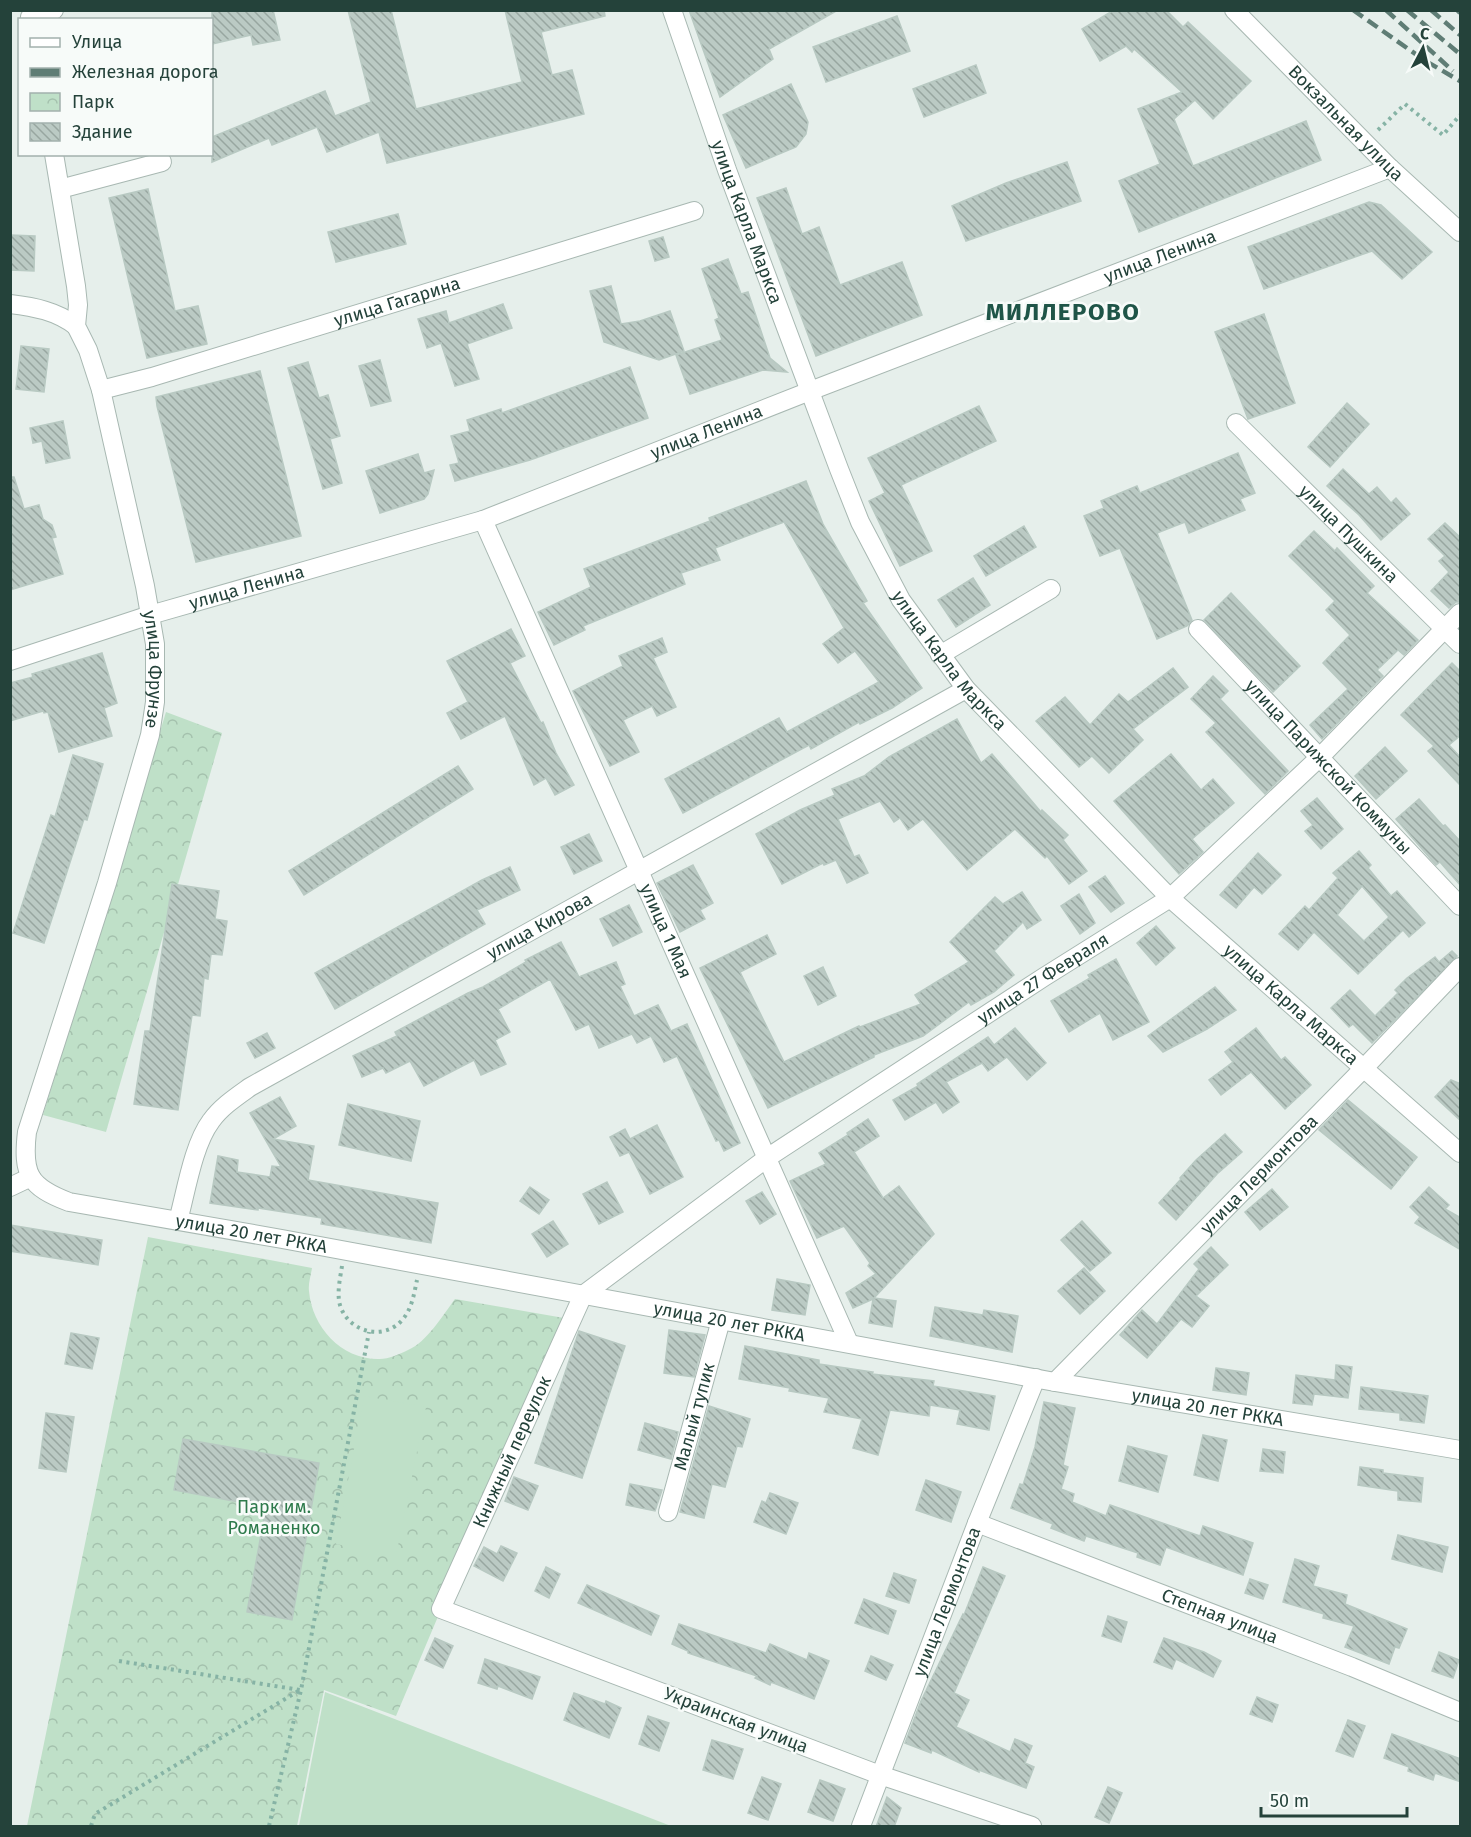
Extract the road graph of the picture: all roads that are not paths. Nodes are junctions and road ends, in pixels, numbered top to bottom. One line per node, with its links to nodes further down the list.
1 (54, 10): 4 (street)
2 (672, 10): 14 (street, улица Карла Маркса)
3 (1234, 10): 7 (street, Вокзальная улица)
4 (30, 18)
5 (54, 156): 8 (street, улица Фрунзе)
6 (162, 162): 8 (street)
7 (1390, 168): 10 (street, Вокзальная улица); 14 (street, улица Ленина)
8 (60, 189): 12 (street, улица Фрунзе)
9 (694, 211): 13 (street, улица Гагарина)
10 (1461, 232)
11 (10, 304): 12 (street)
12 (76, 326): 13 (street, улица Фрунзе)
13 (101, 390): 19 (street, улица Фрунзе)
14 (810, 391): 16 (street, улица Ленина); 23 (street, улица Карла Маркса)
15 (1236, 423): 21 (street, улица Пушкина)
16 (483, 520): 19 (street, улица Ленина); 27 (street, улица 1 Мая)
17 (1051, 589): 23 (street)
18 (1461, 614): 21 (street, улица 27 Февраля)
19 (150, 615): 24 (street, улица Ленина); 34 (street, улица Фрунзе)
20 (1198, 629): 26 (street, улица Парижской Коммуны)
21 (1445, 629): 22 (street, улица Пушкина); 26 (street, улица 27 Февраля)
22 (1461, 644)
23 (940, 655): 25 (street, улица Карла Маркса)
24 (10, 661)
25 (966, 689): 27 (street, улица Кирова); 28 (street, улица Карла Маркса)
26 (1320, 757): 28 (street, улица 27 Февраля); 29 (street, улица Парижской Коммуны)
27 (638, 870): 33 (street, улица 1 Мая); 36 (street, улица Кирова)
28 (1170, 898): 31 (street, улица Карла Маркса); 33 (street, улица 27 Февраля)
29 (1461, 906)
30 (1461, 967): 31 (street, улица Лермонтова)
31 (1364, 1068): 32 (street, улица Карла Маркса); 41 (street, улица Лермонтова)
32 (1461, 1154)
33 (767, 1158): 37 (street, улица 27 Февраля); 39 (street, улица 1 Мая)
34 (31, 1177): 35 (street); 36 (street, улица 20 лет РККА)
35 (10, 1188)
36 (178, 1221): 37 (street, улица 20 лет РККА)
37 (583, 1295): 38 (street, улица 20 лет РККА); 45 (street, Книжный переулок)
38 (721, 1320): 39 (street, улица 20 лет РККА); 43 (street, Малый тупик)
39 (849, 1343): 40 (street, улица 20 лет РККА)
40 (1036, 1378): 41 (street, улица 20 лет РККА); 44 (street, улица Лермонтова)
41 (1055, 1382): 42 (street, улица 20 лет РККА)
42 (1461, 1450)
43 (668, 1512)
44 (977, 1523): 46 (street, Степная улица); 47 (street, улица Лермонтова)
45 (441, 1609): 47 (street, Украинская улица)
46 (1461, 1712)
47 (880, 1775): 48 (street, улица Лермонтова); 49 (street, Украинская улица)
48 (861, 1827)
49 (1032, 1827)

